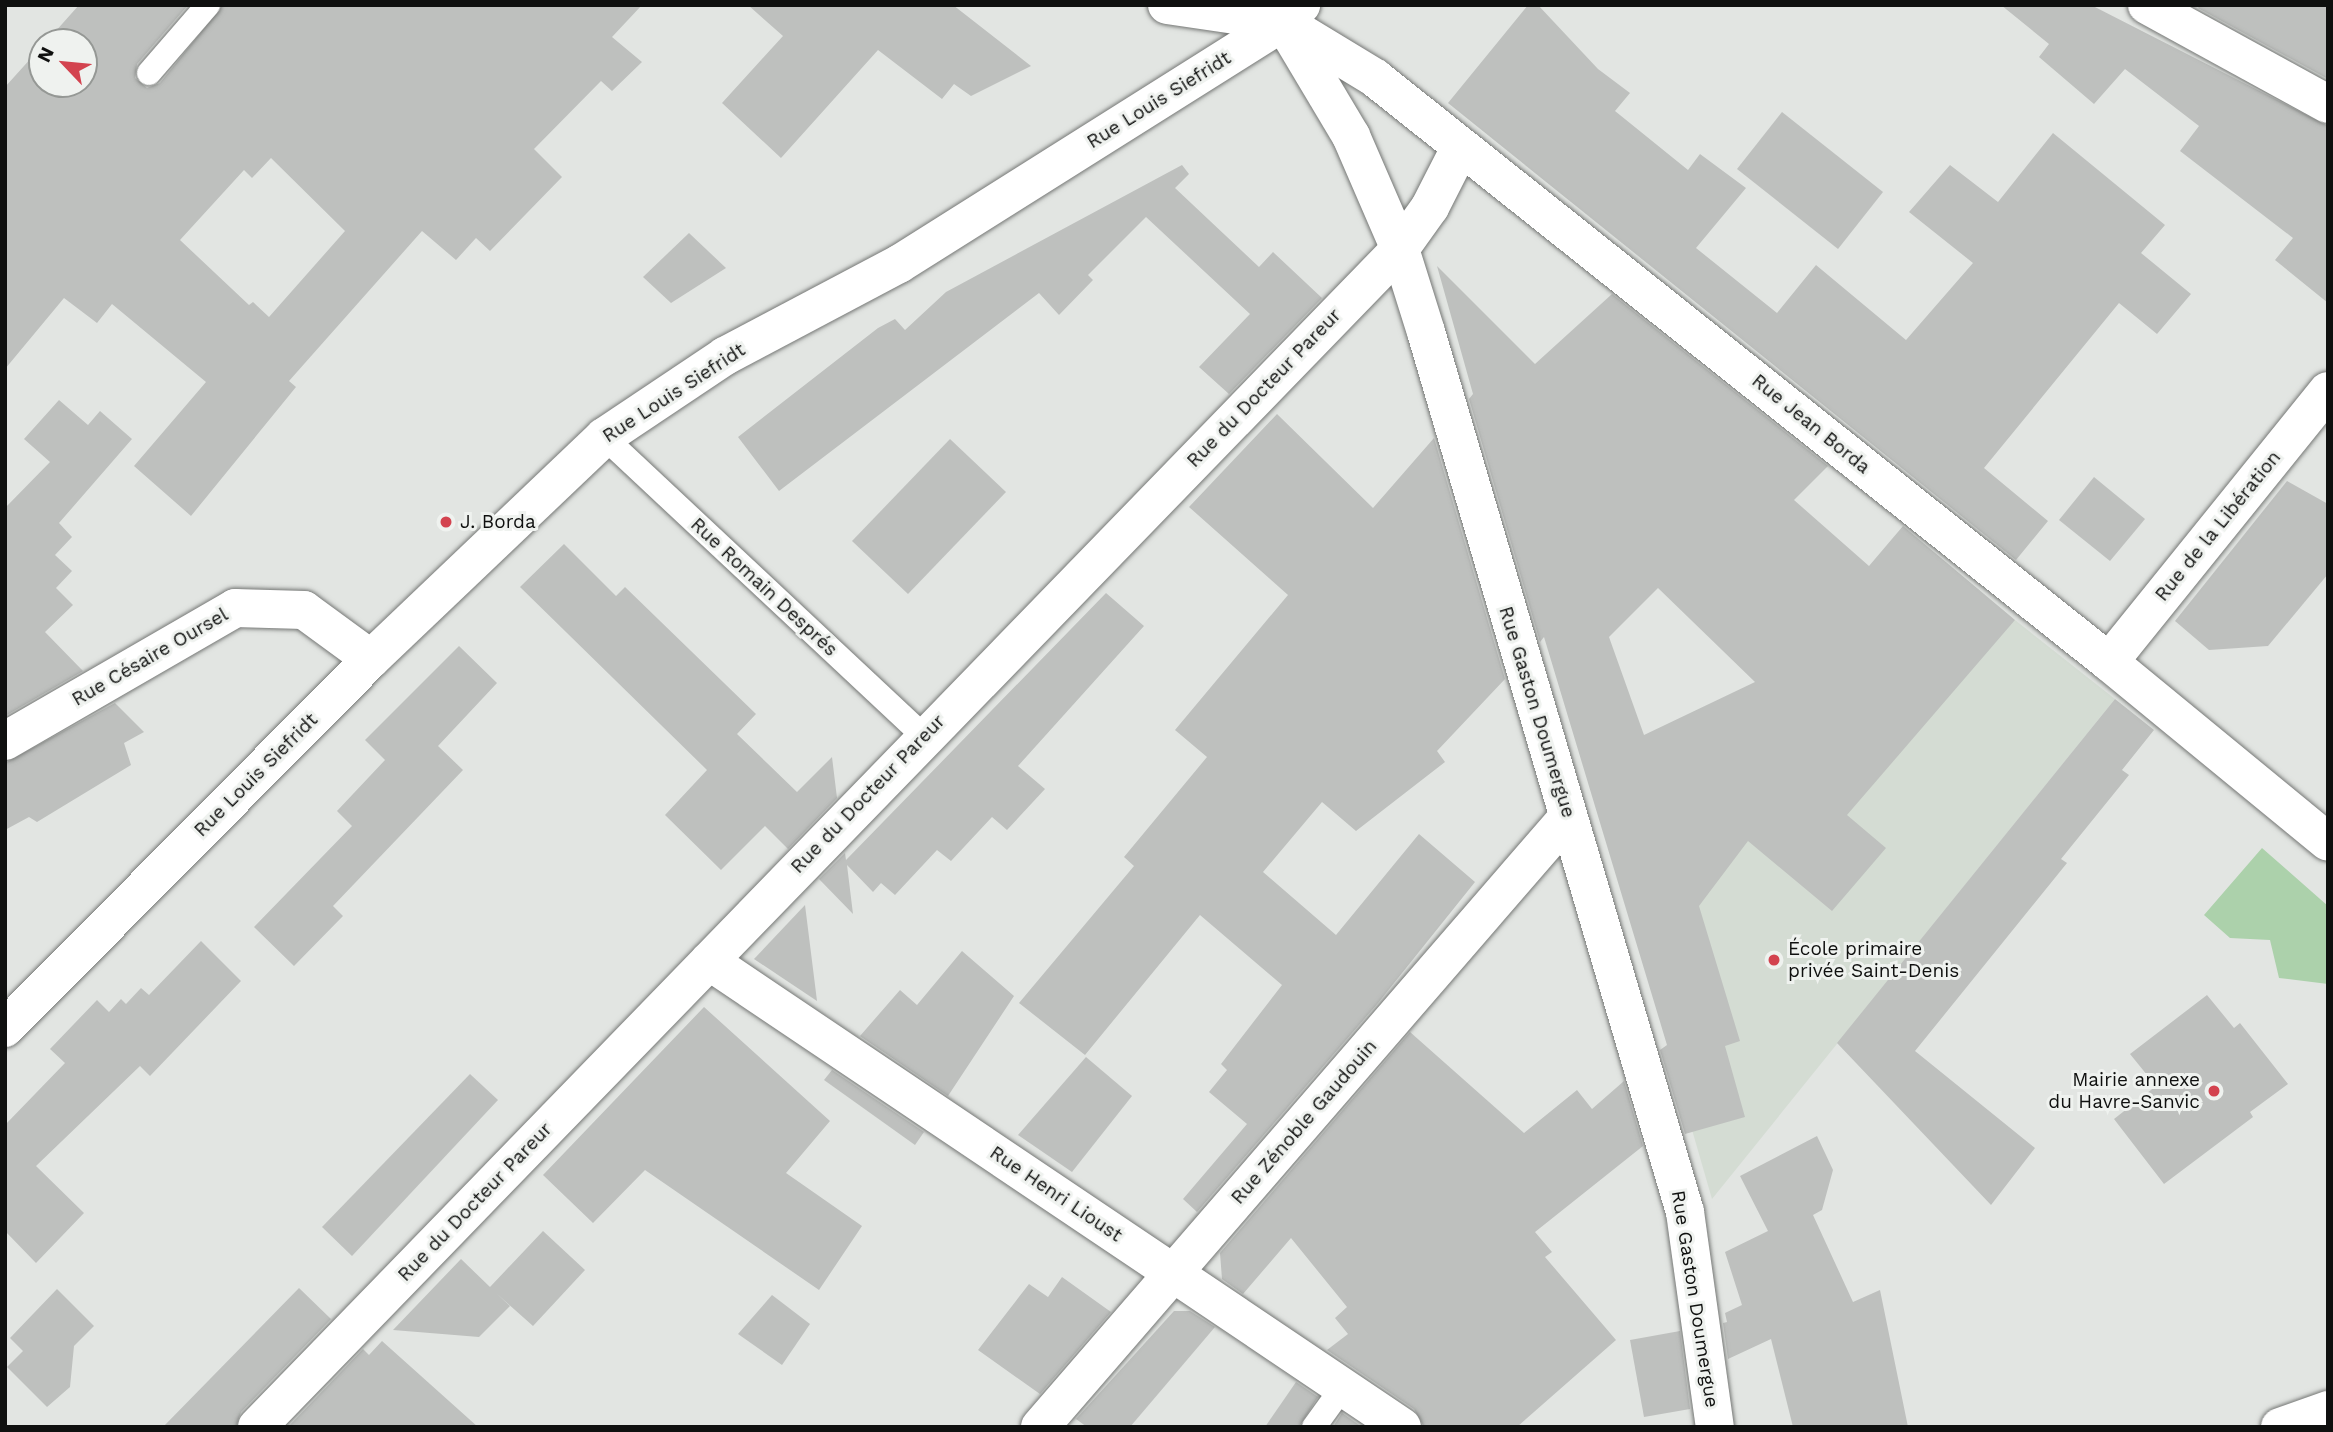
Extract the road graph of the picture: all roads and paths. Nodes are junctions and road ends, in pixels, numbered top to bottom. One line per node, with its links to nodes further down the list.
1 (208, 5): 5 (lane)
2 (1167, 5): 4 (street)
3 (2147, 5): 6 (street)
4 (1287, 11): 7 (street, Rue Jean Borda); 8 (street, Rue Gaston Doumergue); 10 (street, Rue Louis Siefridt)
5 (149, 73)
6 (2328, 104)
7 (1460, 148): 8 (street, Rue du Docteur Pareur); 12 (street, Rue Jean Borda)
8 (1400, 249): 13 (street, Rue du Docteur Pareur); 15 (street, Rue Gaston Doumergue)
9 (2328, 391): 12 (street, Rue de la Libération)
10 (604, 437): 11 (street, Rue Louis Siefridt); 13 (lane, Rue Romain Després)
11 (372, 659): 14 (street, Rue Césaire Oursel); 18 (street, Rue Louis Siefridt)
12 (2109, 662): 16 (street, Rue Jean Borda)
13 (923, 736): 17 (street, Rue du Docteur Pareur)
14 (5, 741)
15 (1568, 817): 19 (street, Rue Zénoble Gaudouin); 26 (street, Rue Gaston Doumergue)
16 (2328, 842)
17 (709, 961): 19 (street, Rue Henri Lioust); 22 (street, Rue du Docteur Pareur)
18 (5, 1028)
19 (1173, 1273): 20 (street, Rue Henri Lioust); 23 (street, Rue Zénoble Gaudouin)
20 (1343, 1387): 24 (lane); 25 (street, Rue Henri Lioust)
21 (2328, 1410): 27 (street)
22 (257, 1427)
23 (1040, 1427)
24 (1314, 1427)
25 (1402, 1427)
26 (1715, 1427)
27 (2280, 1427)

